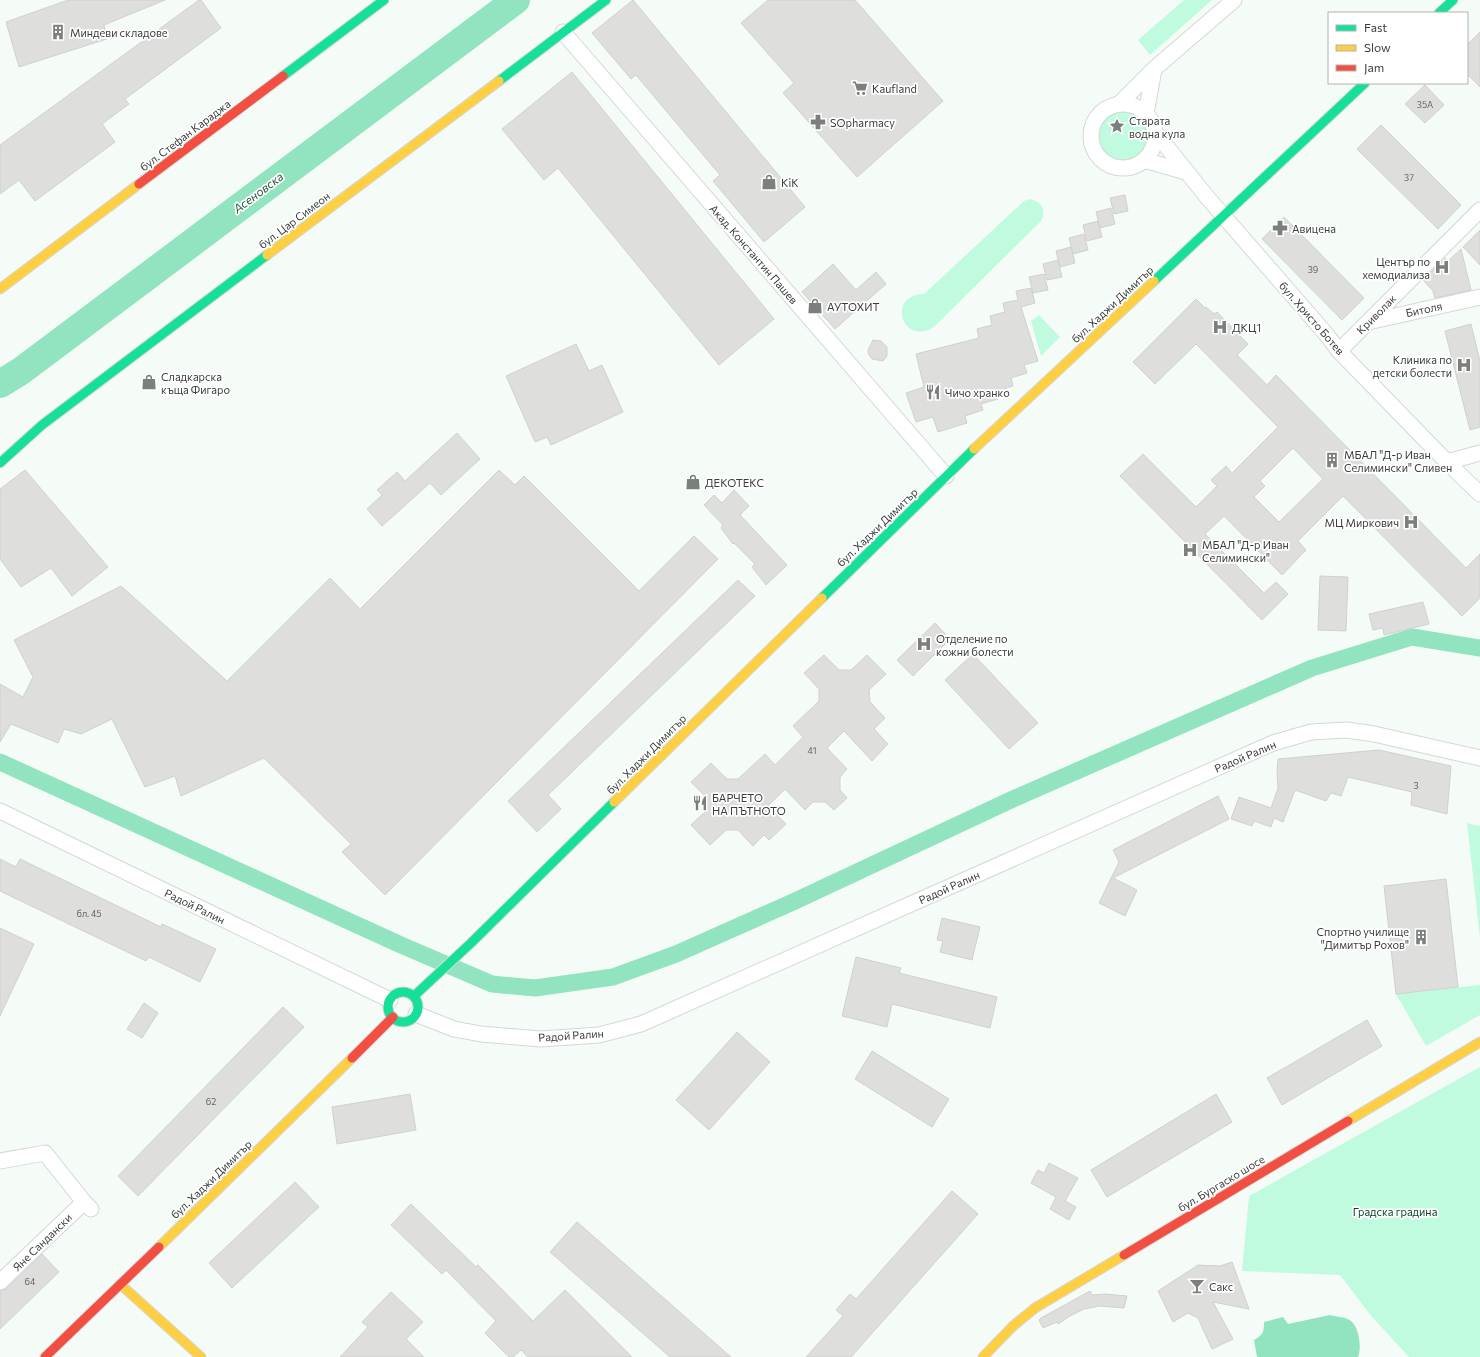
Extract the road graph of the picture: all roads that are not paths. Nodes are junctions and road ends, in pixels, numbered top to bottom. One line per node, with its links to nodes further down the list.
1 (384, 0): 16 (street, бул. Стефан Караджа)
2 (606, 0): 6 (street, бул. Цар Симеон)
3 (1234, 0): 7 (street)
4 (1453, 0): 5 (street)
5 (1440, 12)
6 (563, 32): 22 (street, бул. Цар Симеон); 23 (street, Акад. Константин Пашев)
7 (1154, 68): 9 (street); 10 (street)
8 (1364, 84): 15 (street, бул. Хаджи Димитър)
9 (1119, 104): 10 (street); 12 (street)
10 (1146, 114): 11 (street)
11 (1154, 132): 12 (street); 13 (street, бул. Христо Ботев)
12 (1144, 160): 13 (street)
13 (1186, 172): 15 (street, бул. Христо Ботев)
14 (1480, 210): 18 (street, Криволак)
15 (1224, 216): 19 (street, бул. Христо Ботев); 23 (street, бул. Хаджи Димитър)
16 (0, 289)
17 (1480, 297): 18 (street, Битоля)
18 (1368, 322): 19 (street, Криволак)
19 (1340, 351): 21 (street, бул. Христо Ботев)
20 (1480, 452): 21 (street)
21 (1447, 462): 24 (street, бул. Христо Ботев)
22 (0, 463)
23 (946, 476): 27 (street, бул. Хаджи Димитър)
24 (1480, 494)
25 (1480, 758): 29 (street, Радой Ралин)
26 (0, 811): 28 (street, Радой Ралин)
27 (414, 996): 28 (street); 29 (street)
28 (390, 1000): 30 (street)
29 (416, 1014): 30 (street)
30 (393, 1017): 34 (street, бул. Хаджи Димитър)
31 (1480, 1042): 37 (street, бул. Бургаско шосе)
32 (0, 1161): 33 (street, Яне Сандански)
33 (0, 1282)
34 (120, 1284): 35 (street, бул. Хаджи Димитър); 36 (street)
35 (46, 1357)
36 (202, 1357)
37 (983, 1357)

